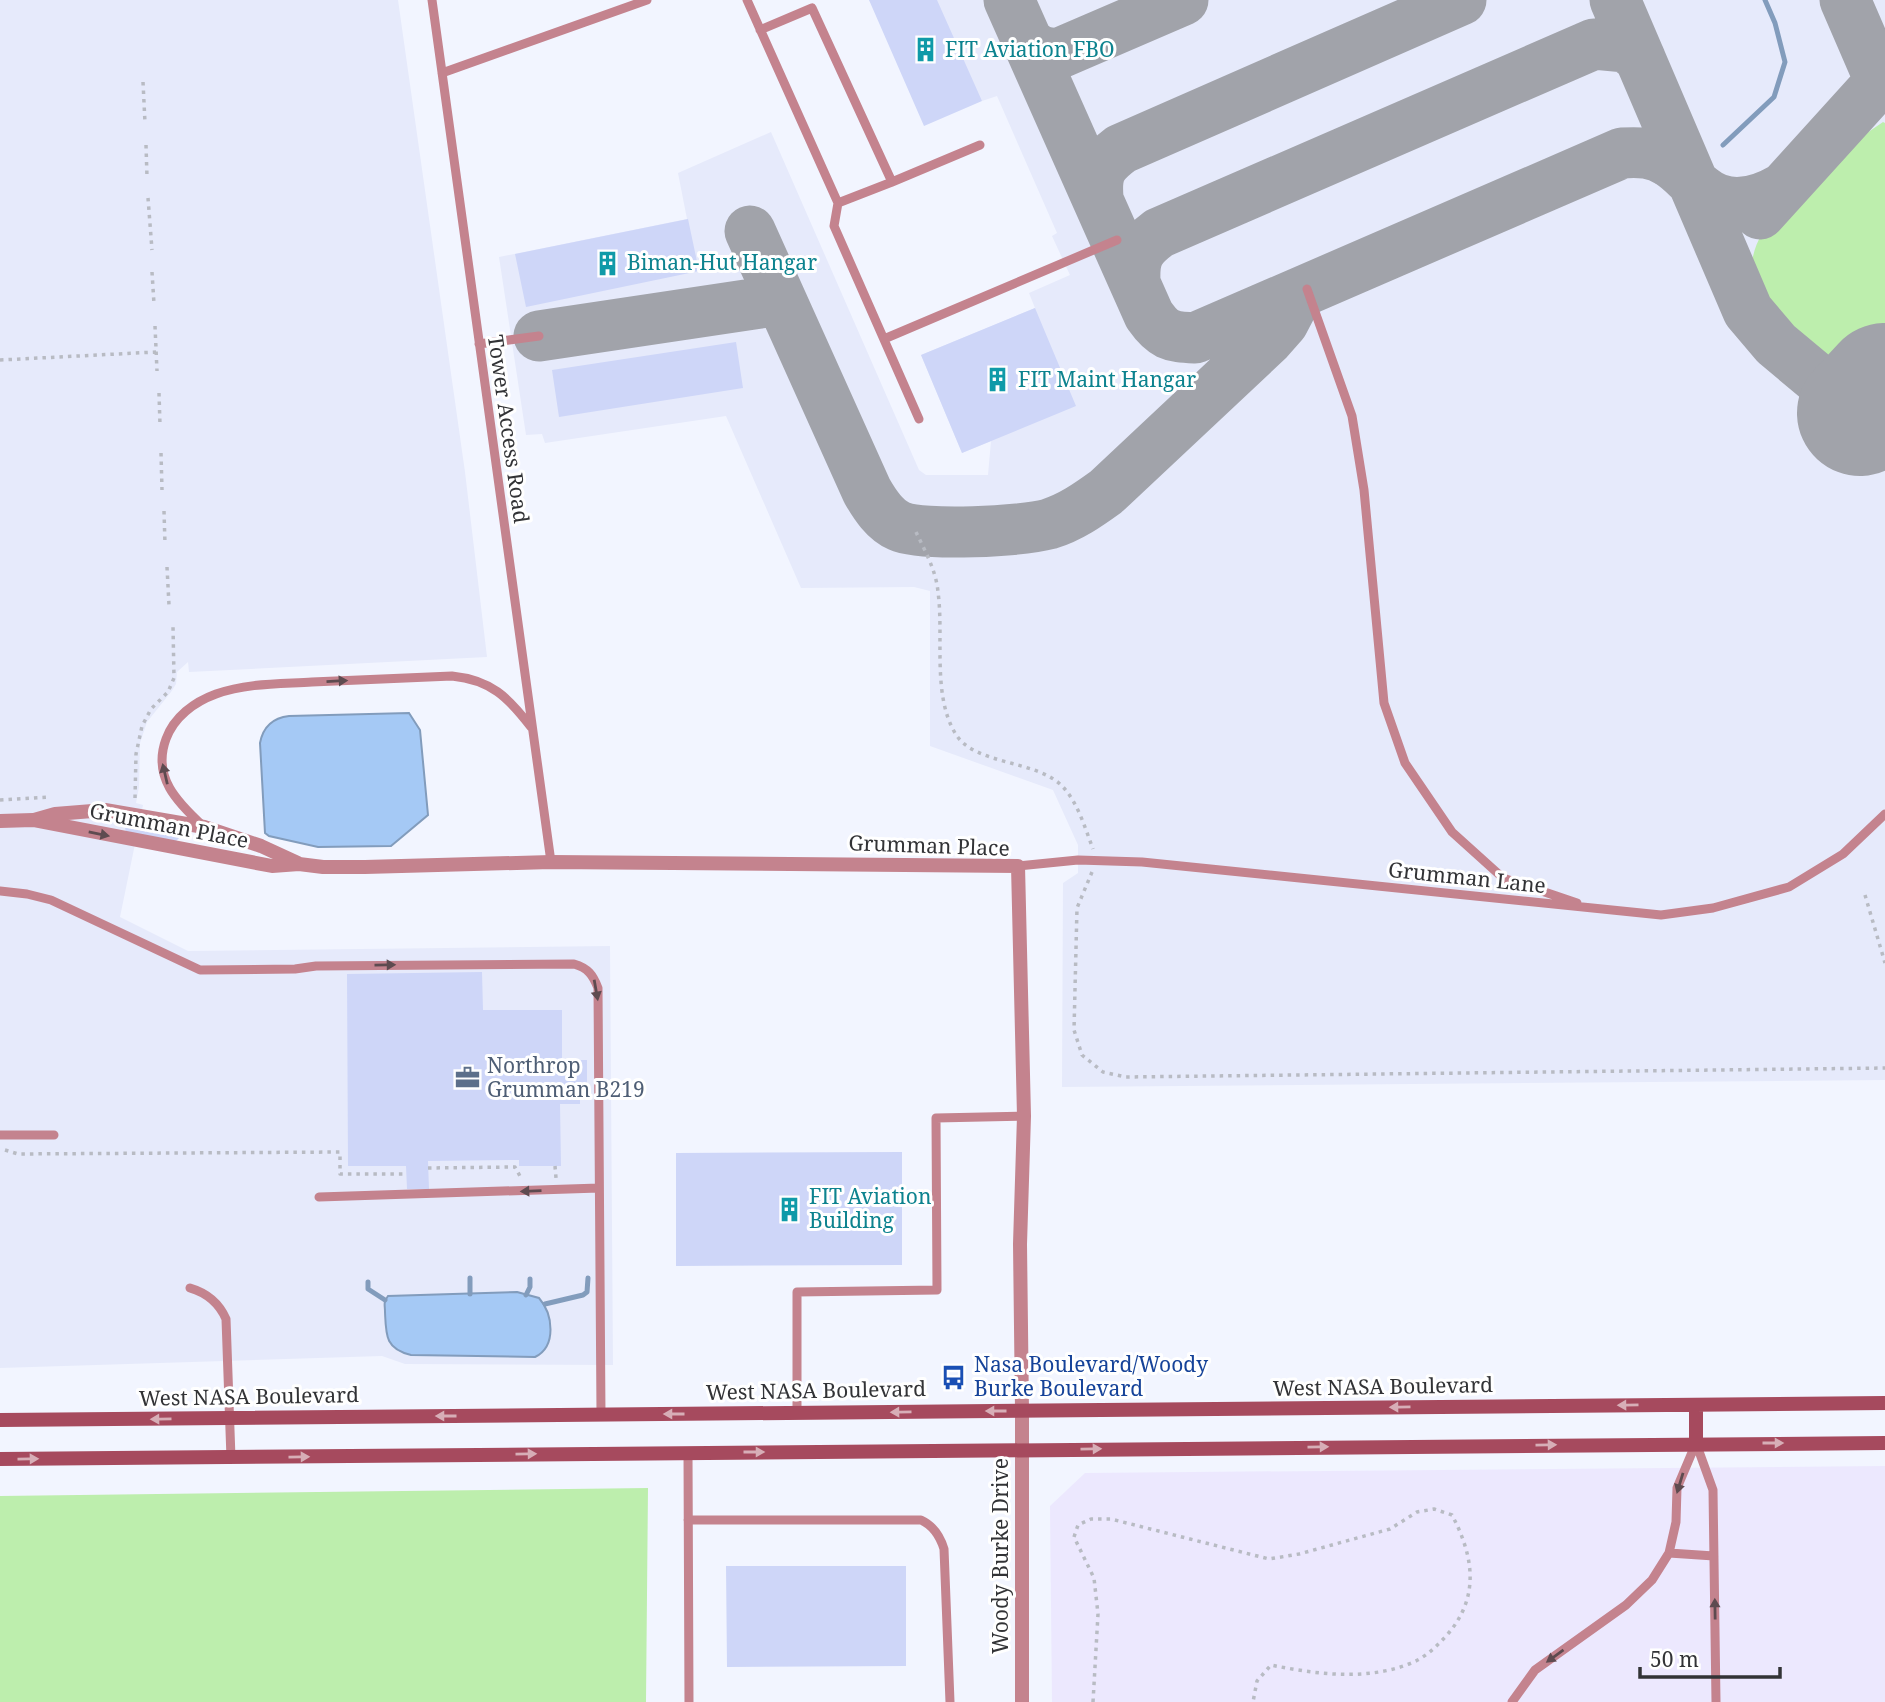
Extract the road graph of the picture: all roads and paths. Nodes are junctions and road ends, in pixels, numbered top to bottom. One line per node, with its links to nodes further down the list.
1 (432, 0): 5 (lane, Tower Access Road)
2 (646, 0): 5 (lane)
3 (747, 0): 4 (lane)
4 (760, 30): 11 (lane); 13 (lane)
5 (442, 73): 22 (lane, Tower Access Road)
6 (142, 82): 7 (path)
7 (145, 123)
8 (146, 145): 10 (path)
9 (980, 145): 11 (lane)
10 (147, 177)
11 (892, 183): 13 (lane)
12 (148, 198): 15 (path)
13 (838, 203): 21 (lane)
14 (1117, 240): 21 (lane)
15 (152, 250)
16 (152, 272): 18 (path)
17 (1307, 289): 49 (lane)
18 (154, 304)
19 (155, 326): 23 (path)
20 (539, 336): 22 (lane)
21 (884, 339): 27 (lane)
22 (479, 344): 37 (lane, Tower Access Road)
23 (156, 352): 24 (path); 25 (path)
24 (0, 360)
25 (157, 371)
26 (159, 393): 28 (path)
27 (919, 419)
28 (160, 425)
29 (161, 453): 30 (path)
30 (162, 490)
31 (164, 511): 33 (path)
32 (916, 532): 43 (path)
33 (166, 544)
34 (167, 567): 35 (path)
35 (169, 605)
36 (173, 626): 38 (path)
37 (531, 728): 42 (lane, one-way to 37); 44 (lane, Tower Access Road)
38 (132, 814): 40 (street, Grumman Place); 42 (street, Grumman Place)
39 (1885, 814): 49 (lane, Grumman Lane)
40 (33, 820): 41 (street, Grumman Place); 45 (street, Grumman Place, one-way to 45)
41 (0, 821)
42 (204, 827): 45 (street, Grumman Place)
43 (1097, 861): 46 (lane, Grumman Lane); 49 (lane, Grumman Lane); 51 (path)
44 (551, 862): 45 (street, Grumman Place); 46 (street, Grumman Place)
45 (299, 864)
46 (1018, 866): 52 (street, Grumman Place)
47 (0, 891): 61 (lane, one-way to 61)
48 (1865, 895): 50 (path)
49 (1596, 909)
50 (1885, 963)
51 (1885, 1068)
52 (1024, 1116): 66 (street, Grumman Place); 67 (lane)
53 (0, 1135): 54 (lane)
54 (54, 1135)
55 (0, 1150): 58 (path)
56 (555, 1166): 60 (path)
57 (428, 1168): 59 (path)
58 (406, 1174)
59 (533, 1179)
60 (544, 1179)
61 (599, 1188): 62 (lane, one-way to 62); 68 (lane)
62 (319, 1197)
63 (190, 1288): 69 (lane)
64 (1885, 1403): 65 (main road, West NASA Boulevard)
65 (1696, 1405): 66 (main road, West NASA Boulevard, one-way to 66); 71 (main road)
66 (1022, 1410): 67 (main road, West NASA Boulevard, one-way to 67); 73 (street, Woody Burke Drive)
67 (797, 1413): 68 (main road, West NASA Boulevard, one-way to 68)
68 (601, 1414): 69 (main road, West NASA Boulevard, one-way to 69)
69 (229, 1418): 70 (main road, West NASA Boulevard, one-way to 70); 75 (lane)
70 (0, 1420)
71 (1696, 1443): 72 (main road, one-way to 72); 73 (main road, one-way to 71); 78 (lane, one-way to 78); 79 (lane)
72 (1885, 1443)
73 (1023, 1450): 74 (main road, one-way to 73); 82 (street, Woody Burke Drive)
74 (688, 1453): 75 (main road, one-way to 74); 77 (lane)
75 (231, 1458): 76 (main road, one-way to 75)
76 (0, 1459)
77 (688, 1520): 80 (lane); 81 (lane)
78 (1669, 1553): 79 (lane); 85 (lane, one-way to 85)
79 (1714, 1556): 86 (lane, one-way to 79)
80 (689, 1702)
81 (950, 1702)
82 (1022, 1702)
83 (1093, 1702): 84 (path)
84 (1253, 1702)
85 (1512, 1702)
86 (1716, 1702)

